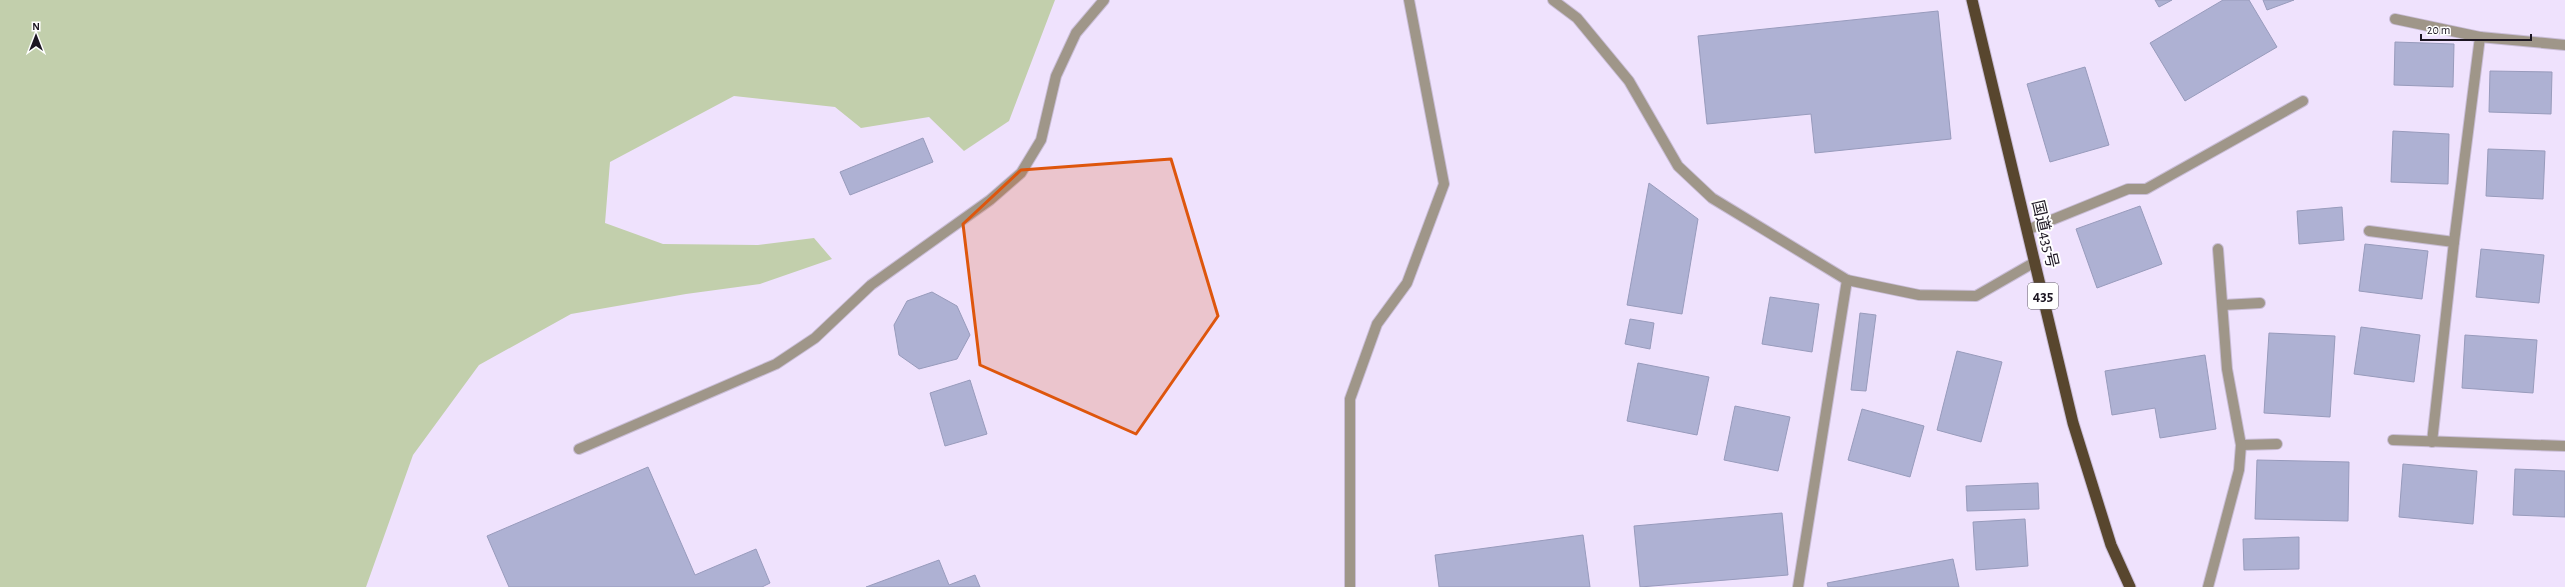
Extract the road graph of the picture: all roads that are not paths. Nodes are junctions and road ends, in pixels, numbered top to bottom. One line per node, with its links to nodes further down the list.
1 (1104, 0): 22 (street)
2 (1409, 0): 23 (street)
3 (1553, 0): 14 (street)
4 (1972, 0): 9 (highway, 国道435号 / 435)
5 (2394, 19): 6 (street)
6 (2480, 36): 7 (street); 11 (street)
7 (2565, 45)
8 (2303, 101): 9 (street)
9 (2027, 230): 13 (highway, 国道435号 / 435)
10 (2369, 231): 11 (street)
11 (2454, 242): 18 (street)
12 (2218, 248): 16 (street)
13 (2035, 262): 14 (street); 25 (highway, 国道435号 / 435)
14 (1847, 280): 24 (street)
15 (2260, 304): 16 (street)
16 (2223, 305): 20 (street)
17 (2393, 440): 18 (street)
18 (2432, 442): 21 (street)
19 (2277, 444): 20 (street)
20 (2241, 445): 26 (street)
21 (2565, 446)
22 (579, 449)
23 (1350, 587)
24 (1798, 587)
25 (2130, 587)
26 (2208, 587)

